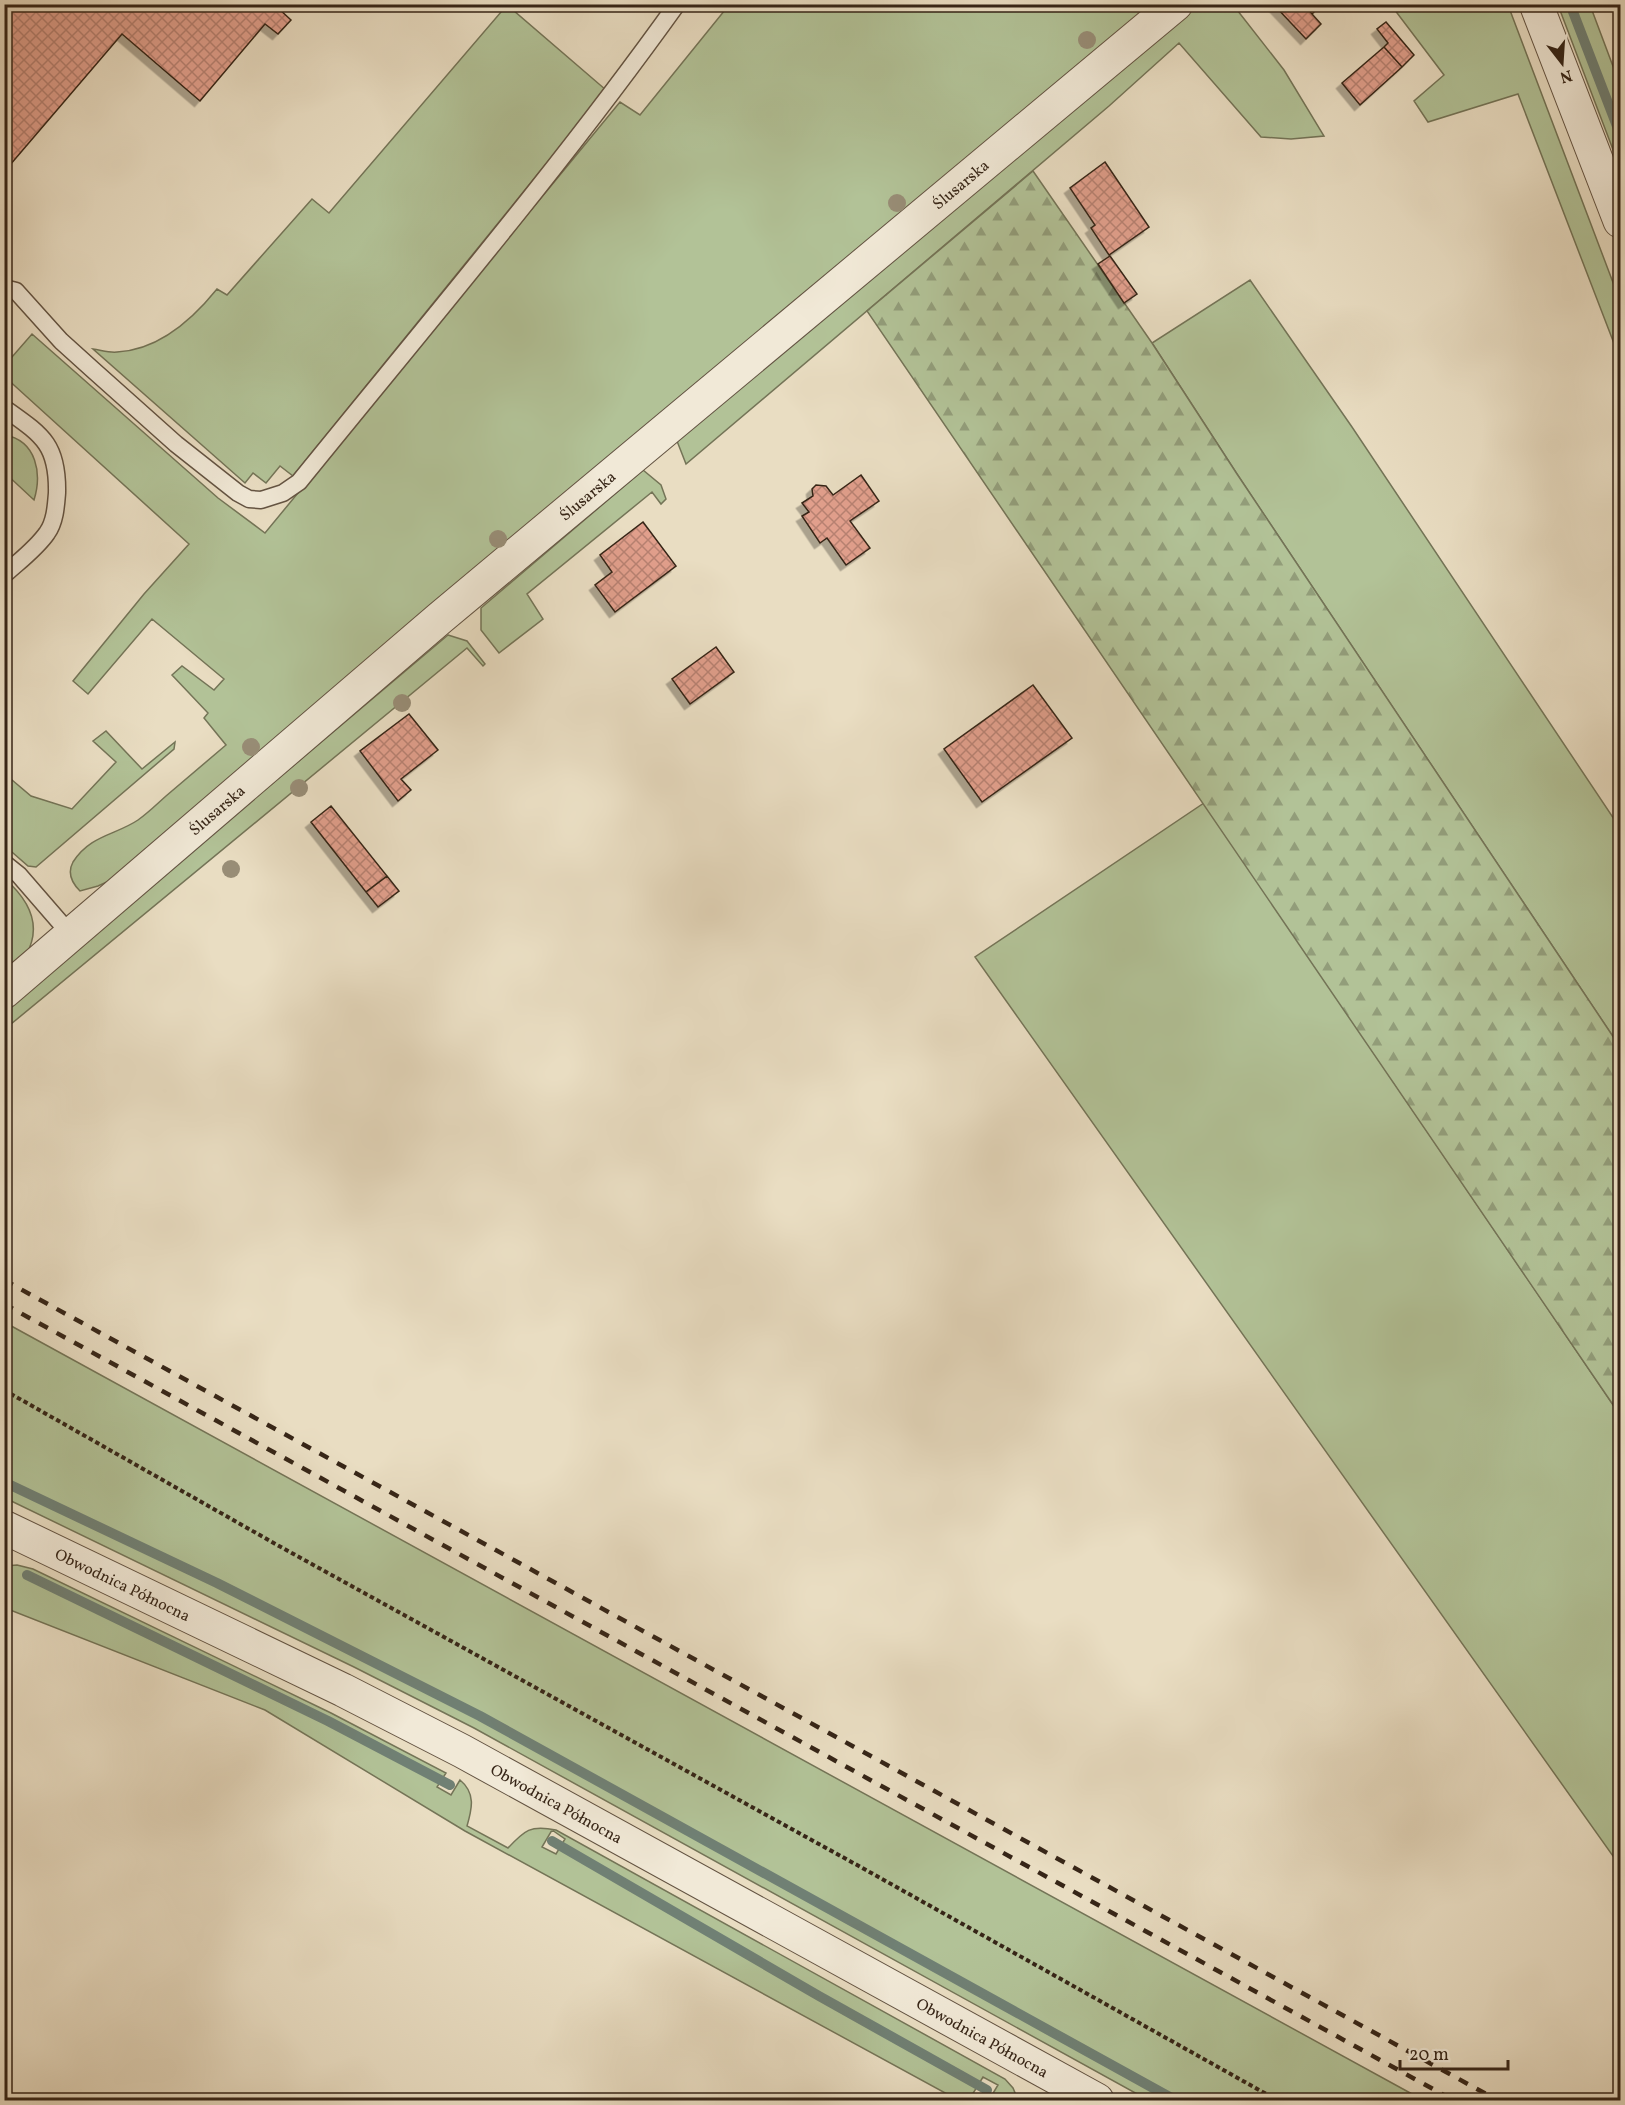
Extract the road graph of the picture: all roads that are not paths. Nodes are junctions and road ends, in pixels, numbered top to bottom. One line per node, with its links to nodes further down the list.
1 (677, 4): 5 (lane)
2 (1176, 4): 9 (street, Ślusarska)
3 (1536, 4): 4 (street)
4 (1620, 221)
5 (4, 288)
6 (4, 408): 7 (lane)
7 (4, 576)
8 (4, 863): 9 (lane)
9 (71, 935): 10 (street, Ślusarska)
10 (4, 992)
11 (4, 1527): 12 (street, Obwodnica Północna)
12 (1096, 2100)

